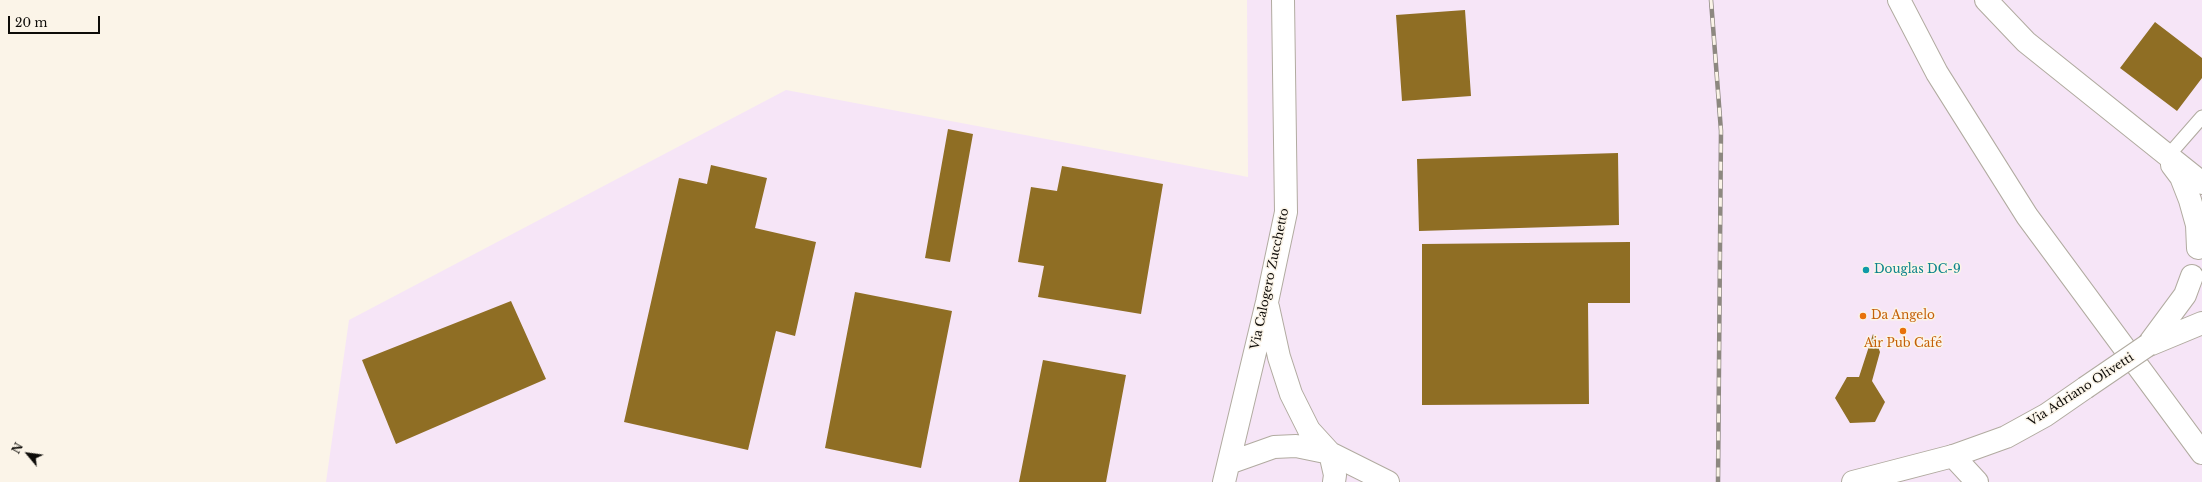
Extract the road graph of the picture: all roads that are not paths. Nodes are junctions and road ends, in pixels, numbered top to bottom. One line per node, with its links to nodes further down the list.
1 (1284, 0): 10 (main road, Via Calogero Zucchetto)
2 (1899, 0): 13 (main road)
3 (1986, 0): 5 (main road)
4 (2202, 117): 5 (lane)
5 (2167, 157): 6 (main road); 7 (main road)
6 (2202, 183)
7 (2200, 246): 8 (main road)
8 (2192, 276): 9 (main road); 12 (main road, Via Adriano Olivetti)
9 (2202, 300)
10 (1267, 302): 14 (main road); 16 (main road, Via Calogero Zucchetto)
11 (2202, 323): 12 (main road, Via Adriano Olivetti)
12 (2148, 345): 15 (main road, Via Adriano Olivetti, bridge)
13 (2202, 452)
14 (1330, 453): 16 (main road); 18 (main road); 19 (main road)
15 (1953, 456): 20 (main road, Via Adriano Olivetti); 21 (main road)
16 (1227, 472): 17 (main road)
17 (1243, 482)
18 (1334, 482)
19 (1388, 482)
20 (1853, 482)
21 (1977, 482)

